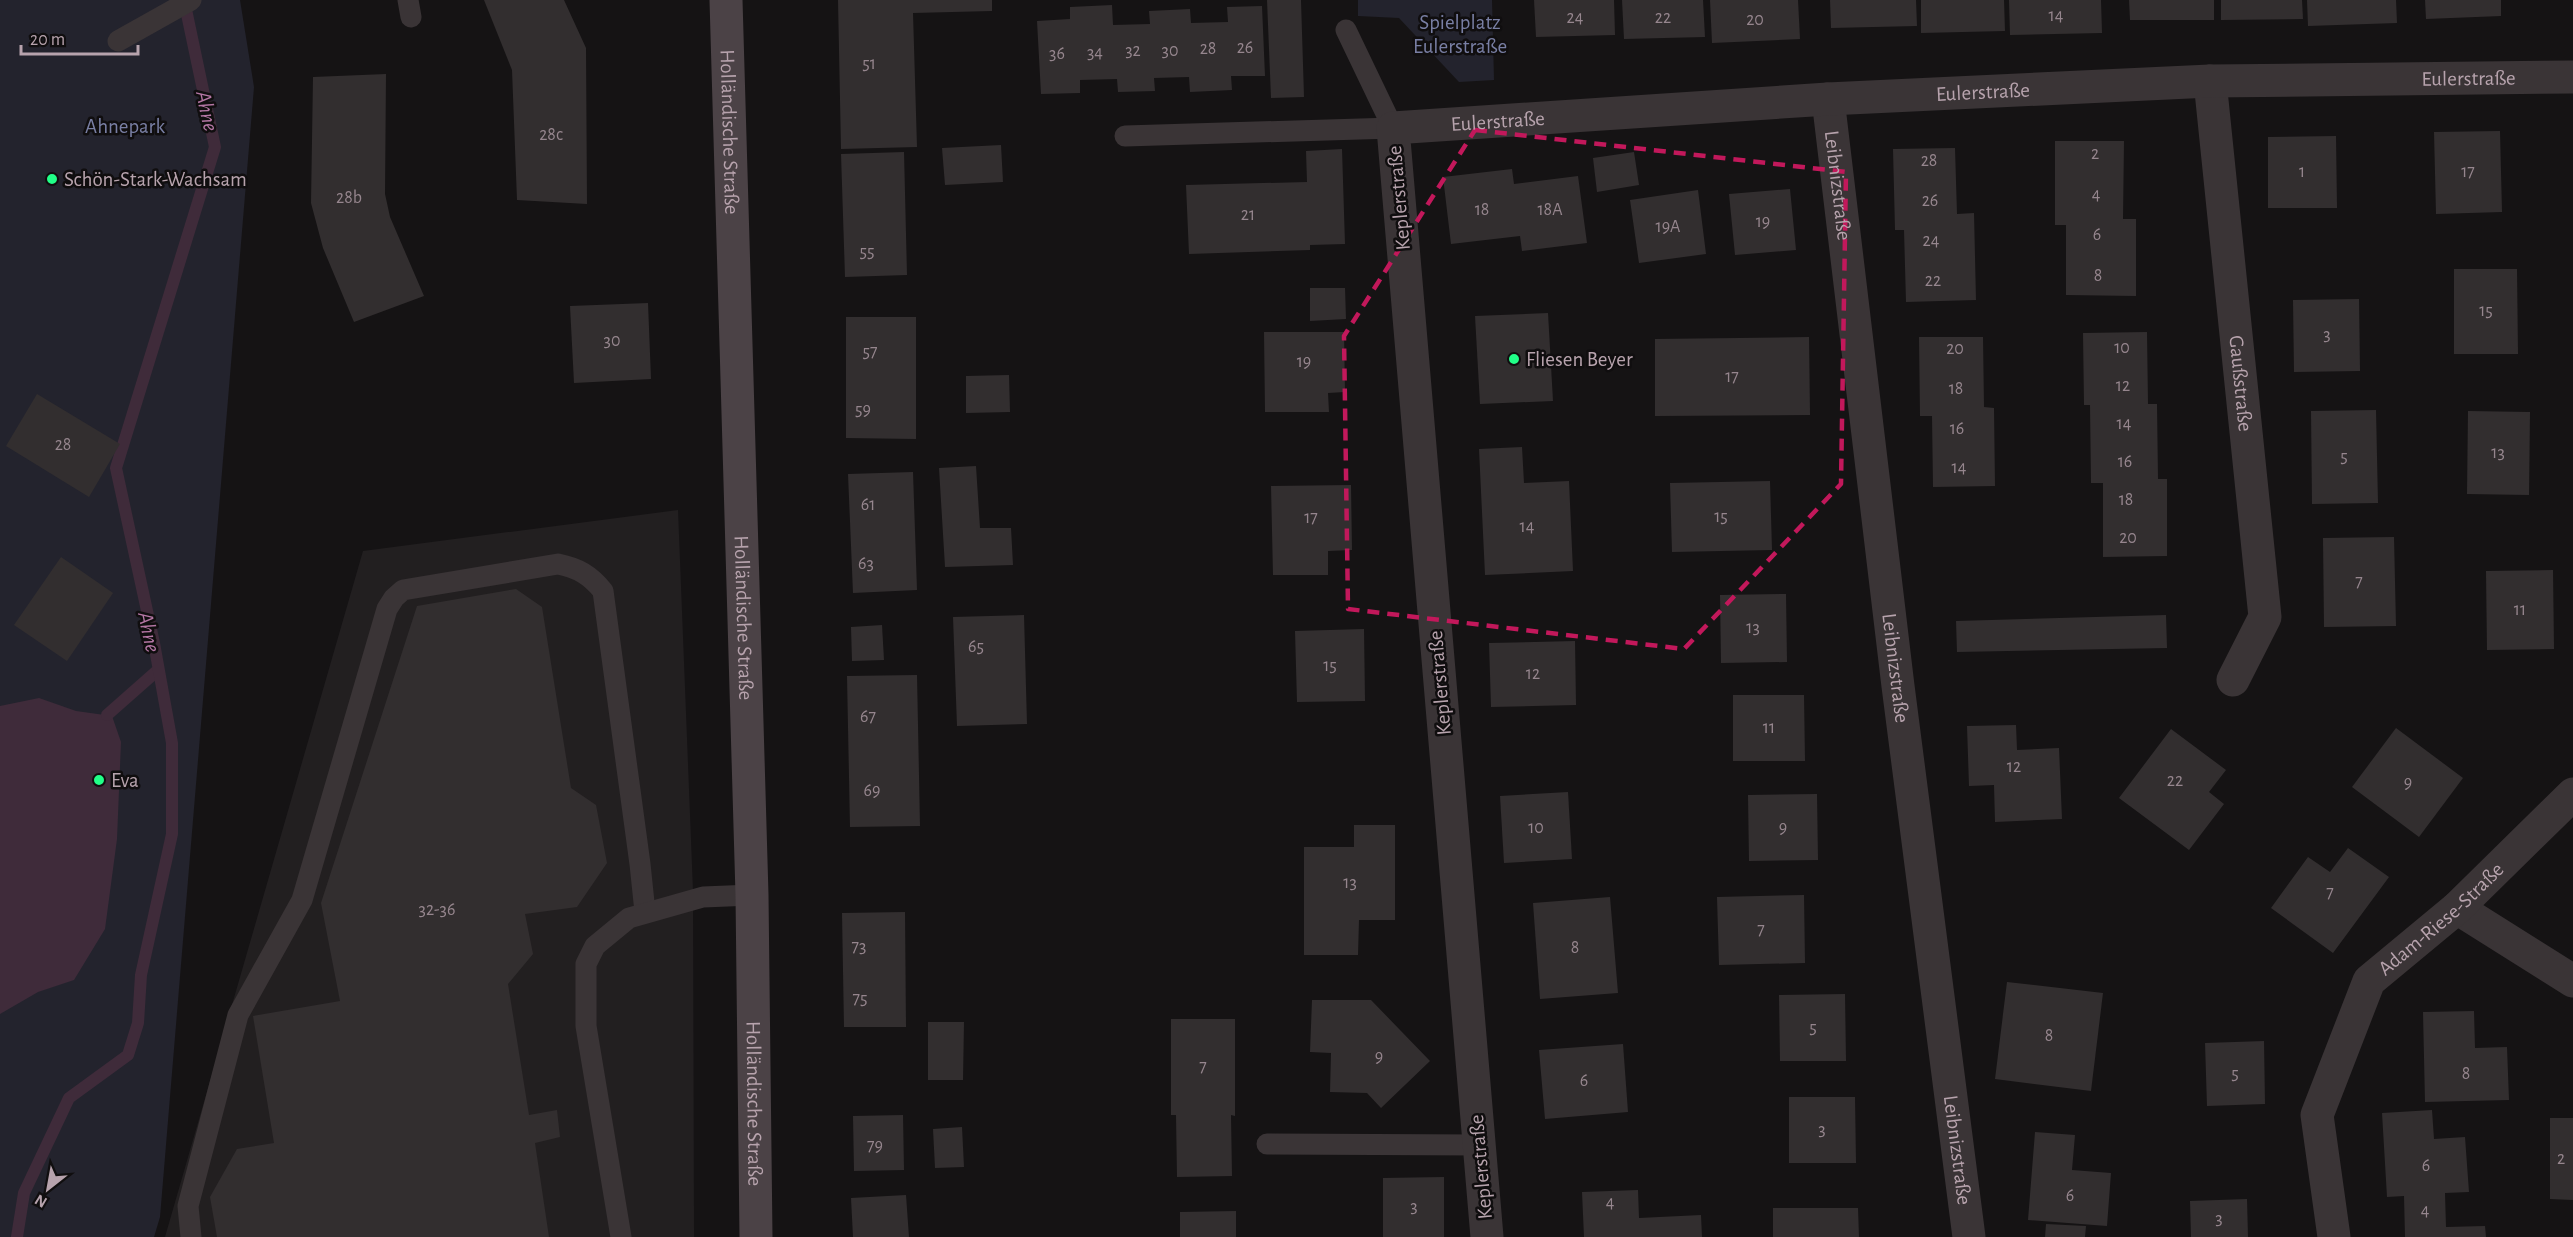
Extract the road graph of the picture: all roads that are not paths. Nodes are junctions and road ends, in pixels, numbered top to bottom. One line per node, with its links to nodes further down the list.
1 (191, 0): 4 (lane)
2 (726, 0): 12 (street, Holländische Straße)
3 (1346, 30): 8 (lane)
4 (118, 41)
5 (2573, 77): 6 (street, Eulerstraße)
6 (2210, 81): 7 (street, Eulerstraße); 10 (street, Gaußstraße)
7 (1828, 99): 8 (street, Eulerstraße); 22 (street, Leibnizstraße)
8 (1393, 128): 9 (lane); 17 (street, Keplerstraße)
9 (1125, 136)
10 (2233, 680)
11 (2573, 794): 13 (street, Adam-Riese-Straße)
12 (752, 895): 14 (lane); 20 (street, Holländische Straße)
13 (2457, 908): 15 (street); 23 (street, Adam-Riese-Straße)
14 (645, 912): 18 (lane); 19 (lane)
15 (2573, 981)
16 (1267, 1144): 17 (lane)
17 (1479, 1145): 21 (street, Keplerstraße)
18 (191, 1237)
19 (621, 1237)
20 (756, 1237)
21 (1487, 1237)
22 (1969, 1237)
23 (2334, 1237)

